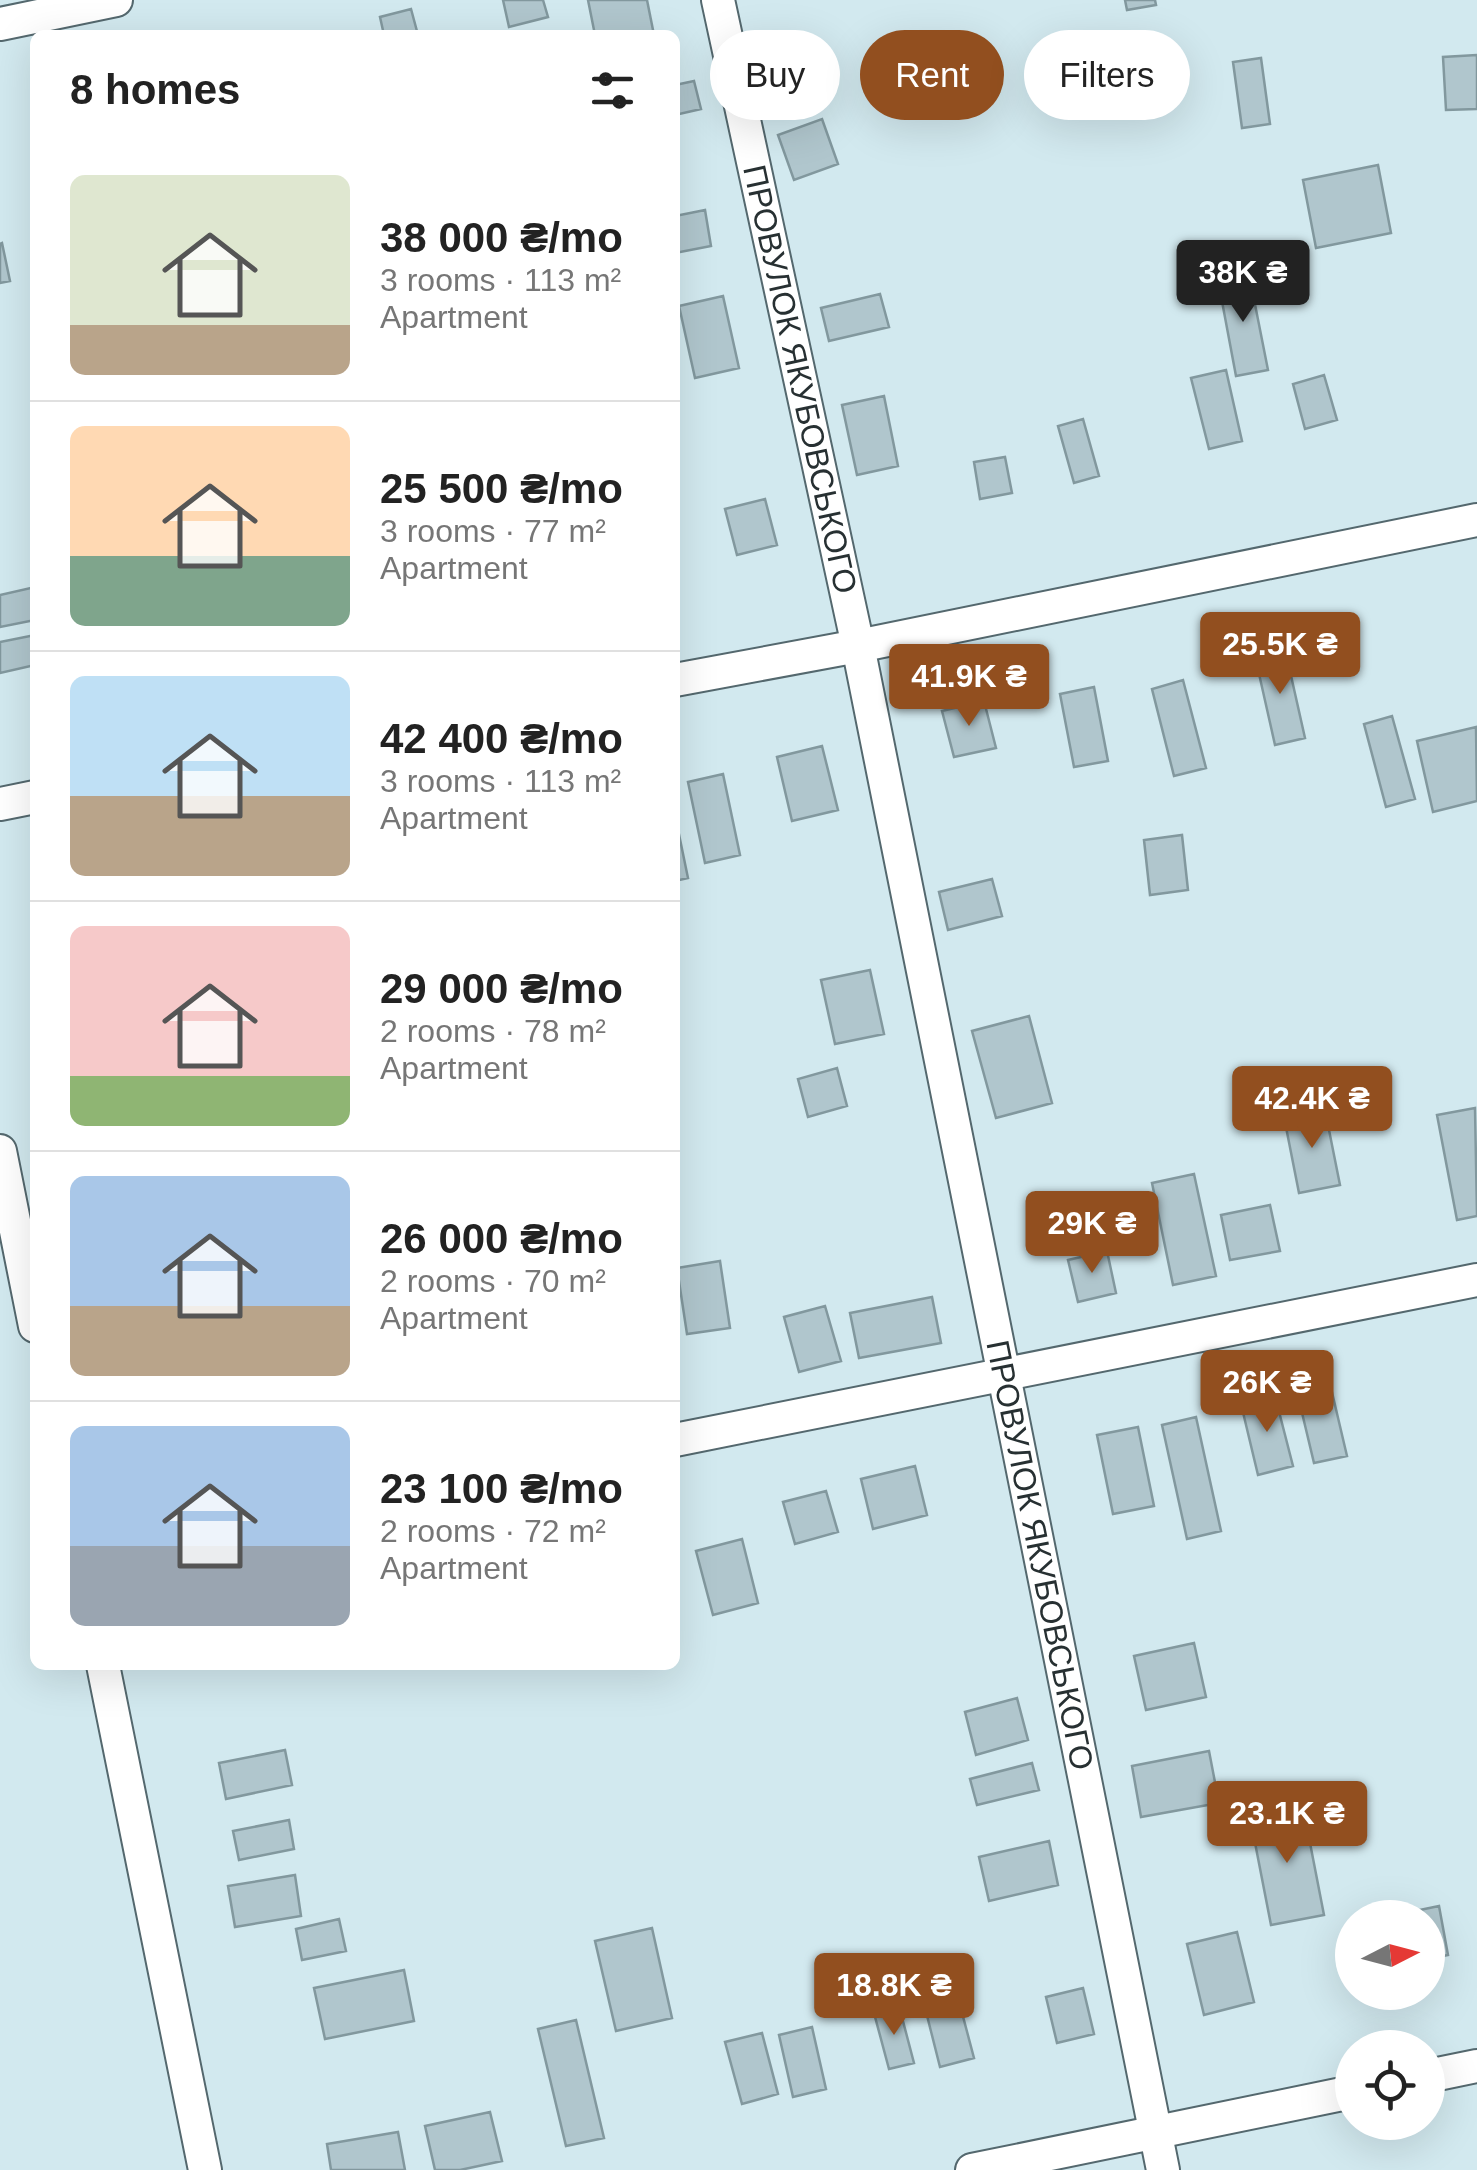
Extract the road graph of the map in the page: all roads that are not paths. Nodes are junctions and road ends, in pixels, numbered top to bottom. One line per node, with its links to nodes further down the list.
1 (116, 0): 3 (street)
2 (718, 0): 5 (street, ПРОВУЛОК ЯКУБОВСЬКОГО)
3 (0, 24)
4 (1477, 520): 5 (street)
5 (858, 646): 6 (street); 12 (street, ПРОВУЛОК ЯКУБОВСЬКОГО)
6 (680, 679)
7 (30, 799): 8 (street)
8 (0, 804)
9 (0, 1151): 11 (street)
10 (1477, 1280): 12 (street)
11 (30, 1301)
12 (1006, 1376): 13 (street); 18 (street, ПРОВУЛОК ЯКУБОВСЬКОГО)
13 (680, 1439)
14 (104, 1670): 19 (street)
15 (1477, 2066): 16 (street)
16 (1445, 2073)
17 (1335, 2095): 18 (street)
18 (1156, 2132): 20 (street); 21 (street, ПРОВУЛОК ЯКУБОВСЬКОГО)
19 (205, 2170)
20 (972, 2170)
21 (1163, 2170)

